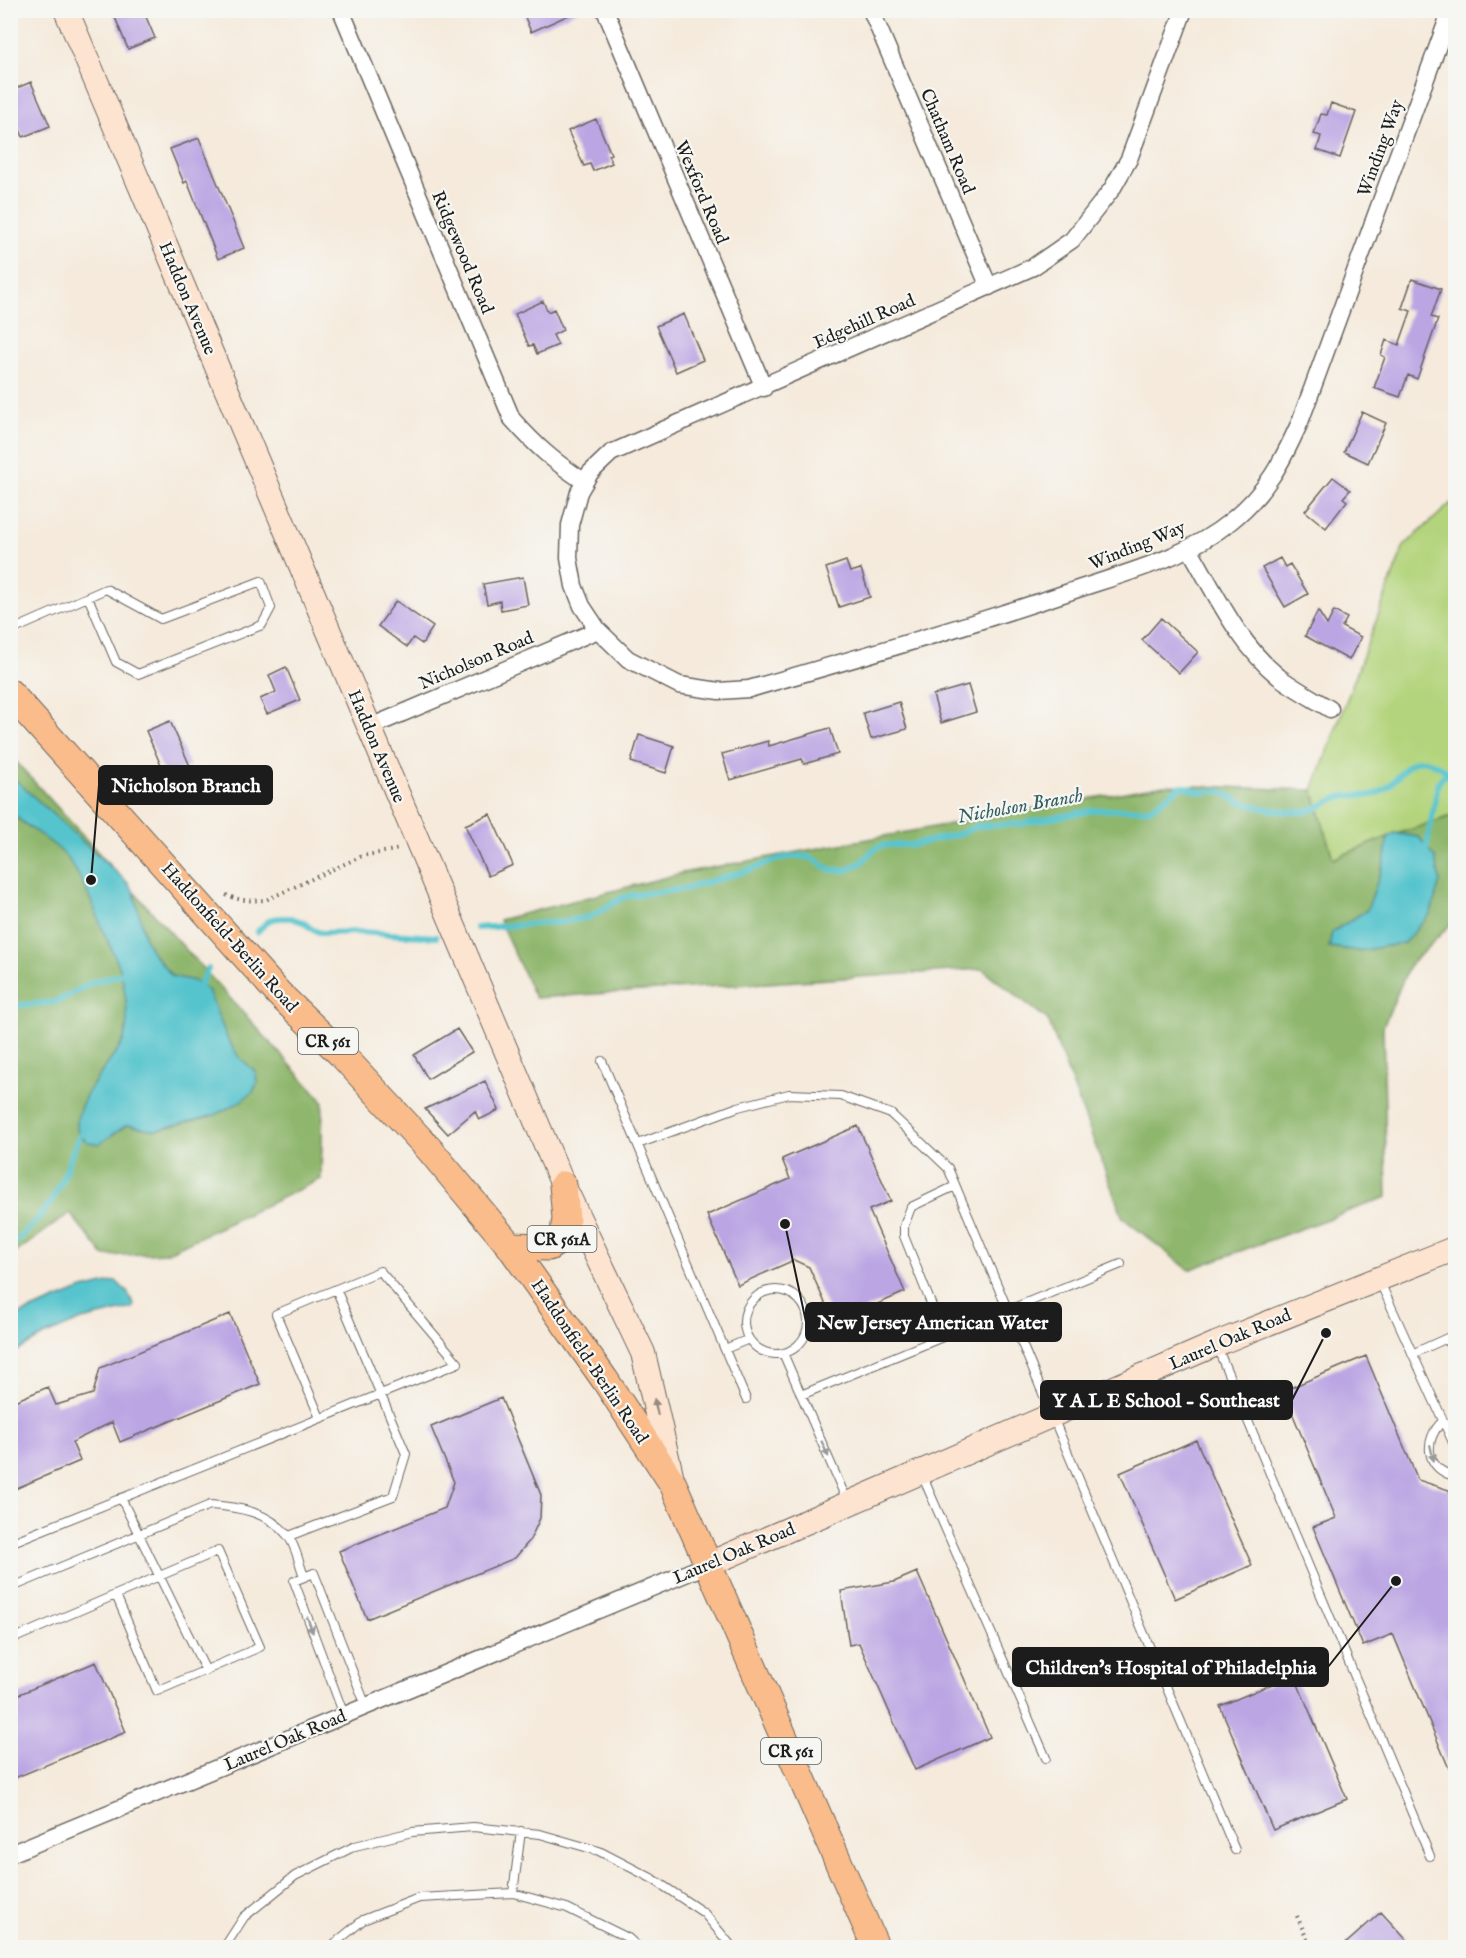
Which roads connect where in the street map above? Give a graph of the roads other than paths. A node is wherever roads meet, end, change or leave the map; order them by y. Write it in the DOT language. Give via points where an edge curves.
graph roads {
  1 [pos="66,10"];
  2 [pos="341,10"];
  3 [pos="605,10"];
  4 [pos="871,10"];
  5 [pos="1184,10"];
  6 [pos="1450,10"];
  7 [pos="989,287"];
  8 [pos="764,388"];
  9 [pos="585,482"];
  10 [pos="1189,548"];
  11 [pos="88,597"];
  12 [pos="598,630"];
  13 [pos="10,631"];
  14 [pos="10,693"];
  15 [pos="1330,709"];
  16 [pos="370,727"];
  17 [pos="602,1061"];
  18 [pos="638,1144"];
  19 [pos="562,1185"];
  20 [pos="955,1186"];
  21 [pos="510,1246"];
  22 [pos="1455,1248"];
  23 [pos="1121,1263"];
  24 [pos="1378,1279"];
  25 [pos="336,1289"];
  26 [pos="1008,1310"];
  27 [pos="944,1336"];
  28 [pos="1451,1336"];
  29 [pos="749,1339"];
  30 [pos="1216,1344"];
  31 [pos="725,1349"];
  32 [pos="783,1353"];
  33 [pos="1412,1354"];
  34 [pos="1455,1358"];
  35 [pos="380,1394"];
  36 [pos="801,1395"];
  37 [pos="746,1399"];
  38 [pos="1052,1415"];
  39 [pos="320,1418"];
  40 [pos="1443,1421"];
  41 [pos="1455,1446"];
  42 [pos="921,1472"];
  43 [pos="1455,1476"];
  44 [pos="673,1484"];
  45 [pos="121,1498"];
  46 [pos="849,1503"];
  47 [pos="139,1534"];
  48 [pos="289,1536"];
  49 [pos="10,1543"];
  50 [pos="709,1564"];
  51 [pos="159,1576"];
  52 [pos="304,1576"];
  53 [pos="10,1588"];
  54 [pos="116,1595"];
  55 [pos="10,1640"];
  56 [pos="206,1671"];
  57 [pos="366,1706"];
  58 [pos="344,1715"];
  59 [pos="1046,1758"];
  60 [pos="521,1831"];
  61 [pos="1235,1850"];
  62 [pos="10,1854"];
  63 [pos="1430,1856"];
  64 [pos="513,1893"];
  65 [pos="224,1947"];
  66 [pos="329,1947"];
  67 [pos="639,1947"];
  68 [pos="733,1947"];
  69 [pos="876,1947"];
  1 -- 16 [label="street, Haddon Avenue / CR 561A"];
  2 -- 9 [label="street, Ridgewood Road" via="512,419 557,465"];
  3 -- 8 [label="street, Wexford Road"];
  4 -- 7 [label="street, Chatham Road"];
  5 -- 7 [label="street, Edgehill Road" via="1129,159 1112,189 1072,240 1033,267"];
  6 -- 10 [label="street, Winding Way" via="1284,459 1271,480 1231,521"];
  7 -- 8 [label="street, Edgehill Road"];
  8 -- 9 [label="street, Edgehill Road" via="611,453"];
  9 -- 12 [label="street, Edgehill Road" via="570,525 569,558 582,606"];
  10 -- 12 [label="street, Winding Way" via="958,628 749,689 719,691 680,686 628,659"];
  10 -- 15 [label="street" via="1253,653 1280,678"];
  11 -- 11 [label="lane" via="106,589 161,619 261,581 271,608 262,625 138,674 116,662"];
  11 -- 13 [label="lane"];
  12 -- 16 [label="street, Nicholson Road"];
  14 -- 21 [label="main road, Haddonfield-Berlin Road / CR 561" via="279,994 430,1150"];
  16 -- 19 [label="street, Haddon Avenue / CR 561A"];
  17 -- 18 [label="lane"];
  18 -- 20 [label="lane" via="738,1107 789,1094 841,1096 891,1114 948,1168"];
  18 -- 31 [label="lane"];
  19 -- 21 [label="main road, CR 561A" via="566,1219 563,1238 549,1247"];
  44 -- 19 [label="street, Haddon Avenue / CR 561A, one-way" via="644,1353"];
  20 -- 26 [label="lane"];
  20 -- 27 [label="lane" via="911,1207 904,1226 904,1236"];
  21 -- 44 [label="main road, Haddonfield-Berlin Road / CR 561"];
  22 -- 24 [label="street, Laurel Oak Road"];
  23 -- 26 [label="lane"];
  24 -- 30 [label="street, Laurel Oak Road"];
  24 -- 33 [label="lane"];
  25 -- 35 [label="lane"];
  25 -- 35 [label="lane" via="380,1271 458,1363"];
  25 -- 39 [label="lane" via="276,1314"];
  26 -- 27 [label="lane"];
  26 -- 38 [label="lane"];
  27 -- 36 [label="lane"];
  28 -- 33 [label="lane"];
  28 -- 34 [label="lane"];
  29 -- 31 [label="lane"];
  29 -- 32 [label="lane" via="764,1351"];
  29 -- 32 [label="lane" via="744,1321 750,1303 765,1292 784,1291 800,1301 808,1318 805,1336 792,1350"];
  30 -- 38 [label="street, Laurel Oak Road"];
  30 -- 63 [label="lane"];
  31 -- 37 [label="lane"];
  32 -- 36 [label="lane"];
  33 -- 40 [label="lane"];
  35 -- 39 [label="lane"];
  35 -- 48 [label="lane" via="406,1454 393,1496"];
  36 -- 46 [label="lane, one-way"];
  38 -- 42 [label="street, Laurel Oak Road"];
  38 -- 61 [label="lane"];
  39 -- 45 [label="lane"];
  40 -- 41 [label="lane"];
  40 -- 43 [label="lane, one-way" via="1431,1436 1430,1455 1441,1470"];
  42 -- 46 [label="street, Laurel Oak Road"];
  42 -- 59 [label="lane"];
  44 -- 50 [label="main road, Haddonfield-Berlin Road / CR 561"];
  45 -- 47 [label="lane"];
  45 -- 49 [label="lane"];
  46 -- 50 [label="street, Laurel Oak Road"];
  47 -- 48 [label="lane" via="210,1504 239,1507 266,1518"];
  47 -- 51 [label="lane"];
  47 -- 53 [label="lane"];
  48 -- 52 [label="lane"];
  50 -- 57 [label="street, Laurel Oak Road"];
  50 -- 69 [label="main road, Haddonfield-Berlin Road / CR 561"];
  51 -- 54 [label="lane"];
  51 -- 56 [label="lane"];
  51 -- 56 [label="lane" via="218,1551 260,1647"];
  52 -- 57 [label="lane" via="314,1573"];
  52 -- 58 [label="lane, one-way" via="294,1581"];
  54 -- 55 [label="lane"];
  54 -- 56 [label="lane" via="157,1692"];
  57 -- 58 [label="street, Laurel Oak Road"];
  58 -- 62 [label="street, Laurel Oak Road"];
  60 -- 64 [label="lane"];
  60 -- 65 [label="lane" via="473,1827 412,1832 355,1846 295,1876 244,1917"];
  60 -- 68 [label="lane" via="599,1851 653,1880 704,1913"];
  64 -- 66 [label="lane" via="419,1898 363,1920"];
  64 -- 67 [label="lane" via="567,1908"];
}
